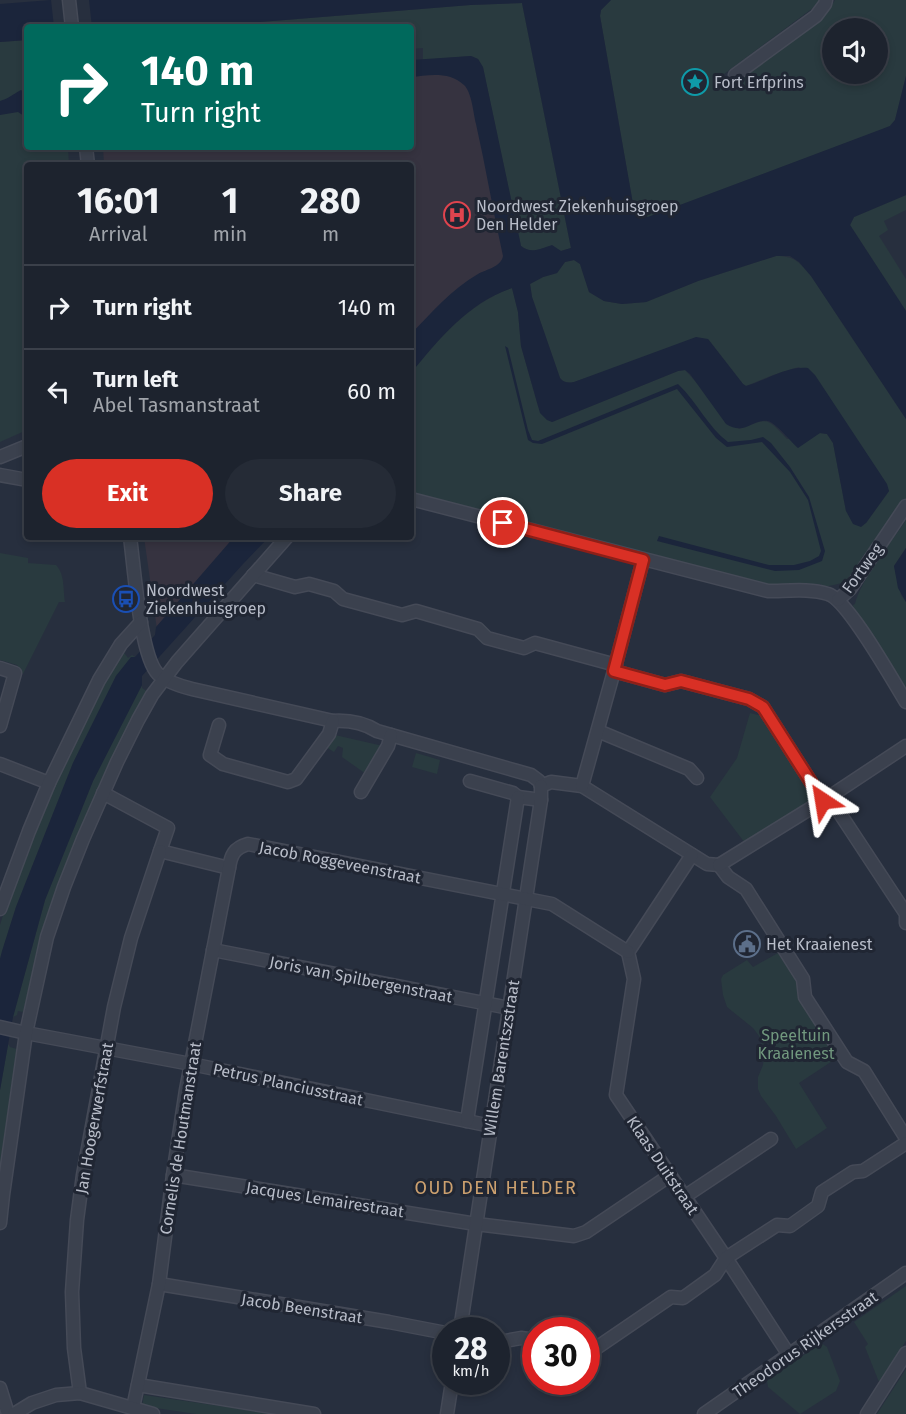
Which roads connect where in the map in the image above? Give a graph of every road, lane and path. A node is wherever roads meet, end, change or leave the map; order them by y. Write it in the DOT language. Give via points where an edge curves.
graph roads {
  1 [pos="69,0"];
  2 [pos="826,0"];
  3 [pos="72,24"];
  4 [pos="735,75"];
  5 [pos="24,447"];
  6 [pos="0,457"];
  7 [pos="0,475"];
  8 [pos="24,479"];
  9 [pos="414,500"];
  10 [pos="906,506"];
  11 [pos="130,540"];
  12 [pos="284,540"];
  13 [pos="643,560"];
  14 [pos="253,575"];
  15 [pos="838,600"];
  16 [pos="141,622"];
  17 [pos="0,668"];
  18 [pos="615,668"];
  19 [pos="164,678"];
  20 [pos="906,702"];
  21 [pos="333,721"];
  22 [pos="219,725"];
  23 [pos="0,726"];
  24 [pos="598,731"];
  25 [pos="391,735"];
  26 [pos="906,747"];
  27 [pos="0,764"];
  28 [pos="697,778"];
  29 [pos="470,781"];
  30 [pos="49,783"];
  31 [pos="541,786"];
  32 [pos="582,786"];
  33 [pos="361,792"];
  34 [pos="103,793"];
  35 [pos="518,797"];
  36 [pos="826,799"];
  37 [pos="541,800"];
  38 [pos="160,851"];
  39 [pos="692,855"];
  40 [pos="719,865"];
  41 [pos="229,868"];
  42 [pos="503,894"];
  43 [pos="526,899"];
  44 [pos="0,909"];
  45 [pos="906,914"];
  46 [pos="906,923"];
  47 [pos="213,950"];
  48 [pos="628,952"];
  49 [pos="486,1004"];
  50 [pos="509,1008"];
  51 [pos="0,1027"];
  52 [pos="20,1032"];
  53 [pos="105,1048"];
  54 [pos="191,1064"];
  55 [pos="467,1121"];
  56 [pos="491,1126"];
  57 [pos="771,1139"];
  58 [pos="905,1145"];
  59 [pos="173,1175"];
  60 [pos="669,1176"];
  61 [pos="684,1197"];
  62 [pos="0,1222"];
  63 [pos="476,1224"];
  64 [pos="726,1258"];
  65 [pos="906,1273"];
  66 [pos="159,1284"];
  67 [pos="462,1317"];
  68 [pos="432,1330"];
  69 [pos="600,1345"];
  70 [pos="906,1353"];
  71 [pos="789,1355"];
  72 [pos="138,1385"];
  73 [pos="0,1388"];
  74 [pos="80,1393"];
  75 [pos="450,1395"];
  76 [pos="134,1408"];
  77 [pos="8,1414"];
  78 [pos="14,1414"];
  79 [pos="153,1414"];
  80 [pos="314,1414"];
  81 [pos="447,1414"];
  82 [pos="704,1414"];
  83 [pos="867,1414"];
  1 -- 3 [label="street"];
  2 -- 4 [label="street" via="816,16"];
  5 -- 6 [label="street"];
  7 -- 8 [label="street"];
  9 -- 13 [label="street"];
  10 -- 15 [label="street, Fortweg" via="850,589"];
  11 -- 16 [label="street"];
  12 -- 14 [label="street"];
  13 -- 15 [label="street" via="768,591 816,591"];
  13 -- 18 [label="street"];
  14 -- 18 [label="street" via="295,587 309,584 334,591 343,599 402,615 416,611 478,629 487,638 524,648 535,643"];
  14 -- 19 [label="street"];
  15 -- 20 [label="street"];
  16 -- 19 [label="street" via="154,668"];
  16 -- 30 [label="street" via="121,644 99,680"];
  17 -- 23 [label="street" via="15,673"];
  18 -- 24 [label="street"];
  18 -- 36 [label="street" via="665,685 681,681 749,699 763,707"];
  19 -- 21 [label="street" via="181,687"];
  19 -- 34 [label="street" via="138,720"];
  21 -- 22 [label="street" via="329,734 296,779 288,782 223,764 210,755"];
  21 -- 25 [label="street" via="352,722"];
  24 -- 28 [label="street" via="689,769"];
  24 -- 32 [label="street"];
  25 -- 31 [label="street" via="531,775"];
  25 -- 33 [label="street"];
  26 -- 36 [label="street"];
  27 -- 30 [label="street"];
  29 -- 35 [label="street"];
  30 -- 44 [label="street"];
  31 -- 32 [label="street" via="551,782"];
  31 -- 37 [label="street, Willem Barentszstraat"];
  32 -- 39 [label="street"];
  34 -- 38 [label="street" via="168,828"];
  34 -- 52 [label="street" via="64,887"];
  35 -- 37 [label="street"];
  35 -- 42 [label="street, Willem Barentszstraat"];
  36 -- 40 [label="street"];
  36 -- 45 [label="street"];
  37 -- 43 [label="street, Willem Barentszstraat"];
  38 -- 41 [label="street"];
  38 -- 53 [label="street, Jan Hoogerwerfstraat" via="131,938"];
  39 -- 40 [label="street" via="707,864"];
  39 -- 48 [label="street"];
  40 -- 58 [label="street" via="746,889 803,979 805,997 847,1062 864,1071"];
  41 -- 42 [label="street, Jacob Roggeveenstraat" via="233,852 248,844"];
  41 -- 47 [label="street, Cornelis de Houtmanstraat"];
  42 -- 43 [label="street, Jacob Roggeveenstraat"];
  42 -- 49 [label="street, Willem Barentszstraat"];
  43 -- 48 [label="street, Jacob Roggeveenstraat" via="552,904"];
  43 -- 50 [label="street, Willem Barentszstraat"];
  45 -- 46 [label="street"];
  47 -- 49 [label="street, Joris van Spilbergenstraat"];
  47 -- 54 [label="street, Cornelis de Houtmanstraat"];
  48 -- 60 [label="street, Klaas Duitstraat" via="634,979 616,1095"];
  49 -- 50 [label="street, Joris van Spilbergenstraat"];
  49 -- 55 [label="street, Willem Barentszstraat"];
  50 -- 56 [label="street, Willem Barentszstraat"];
  51 -- 52 [label="street, Petrus Planciusstraat"];
  52 -- 53 [label="street, Petrus Planciusstraat"];
  52 -- 62 [label="street"];
  53 -- 54 [label="street, Petrus Planciusstraat"];
  53 -- 74 [label="street, Jan Hoogerwerfstraat" via="77,1220 72,1292"];
  54 -- 55 [label="street, Petrus Planciusstraat"];
  54 -- 59 [label="street, Cornelis de Houtmanstraat"];
  55 -- 56 [label="street, Petrus Planciusstraat"];
  56 -- 63 [label="street, Willem Barentszstraat"];
  57 -- 61 [label="street"];
  58 -- 64 [label="street" via="822,1192 818,1206 790,1226 777,1225"];
  59 -- 63 [label="street, Jacques Lemairestraat"];
  59 -- 66 [label="street, Cornelis de Houtmanstraat"];
  60 -- 61 [label="street, Klaas Duitstraat"];
  60 -- 63 [label="street, Jacques Lemairestraat" via="586,1232 574,1236"];
  61 -- 64 [label="street, Klaas Duitstraat"];
  63 -- 67 [label="street, Willem Barentszstraat"];
  64 -- 69 [label="street" via="715,1275 683,1298 671,1297"];
  64 -- 71 [label="street, Klaas Duitstraat"];
  65 -- 71 [label="street, Theodorus Rijkersstraat"];
  66 -- 68 [label="street, Jacob Beenstraat"];
  66 -- 72 [label="street, Cornelis de Houtmanstraat"];
  70 -- 83 [label="street"];
  71 -- 82 [label="street, Theodorus Rijkersstraat"];
  72 -- 76 [label="street, Cornelis de Houtmanstraat"];
  72 -- 80 [label="street"];
  73 -- 77 [label="street"];
  74 -- 76 [label="street"];
  74 -- 78 [label="street" via="56,1395"];
  75 -- 81 [label="street"];
  76 -- 79 [label="street"];
}
